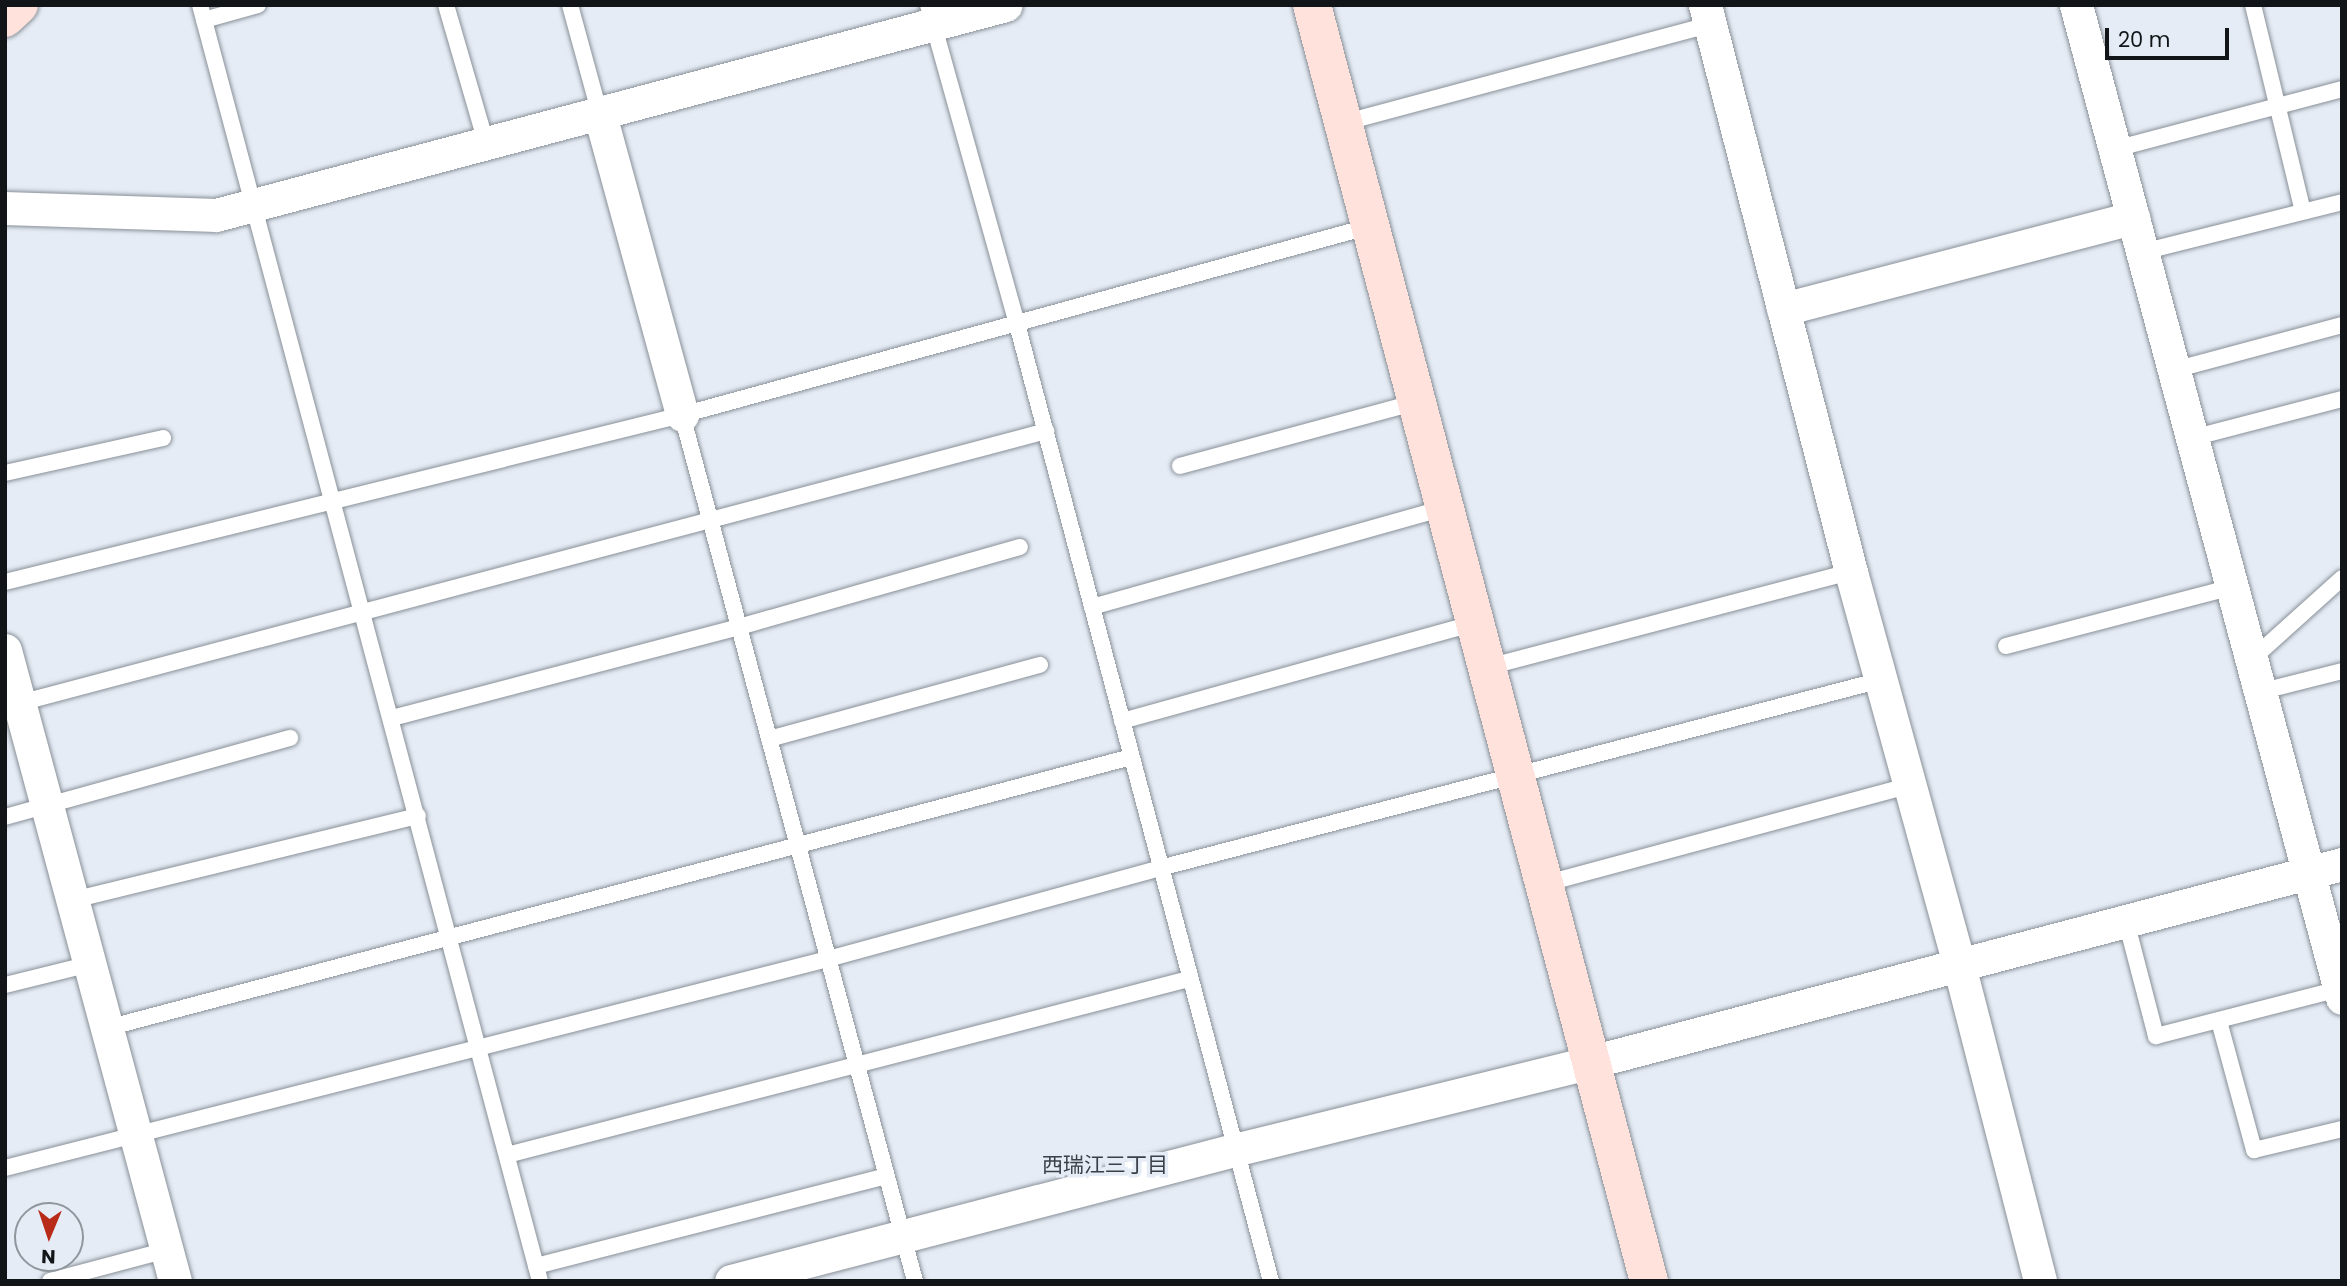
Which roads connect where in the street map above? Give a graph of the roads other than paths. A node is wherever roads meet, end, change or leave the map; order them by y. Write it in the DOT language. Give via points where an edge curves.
graph roads {
  1 [pos="19,5"];
  2 [pos="258,5"];
  3 [pos="446,5"];
  4 [pos="570,5"];
  5 [pos="1006,5"];
  6 [pos="1312,5"];
  7 [pos="2076,5"];
  8 [pos="2253,5"];
  9 [pos="202,12"];
  10 [pos="930,15"];
  11 [pos="1708,15"];
  12 [pos="5,18"];
  13 [pos="2342,89"];
  14 [pos="2278,106"];
  15 [pos="599,111"];
  16 [pos="1343,123"];
  17 [pos="486,143"];
  18 [pos="2115,149"];
  19 [pos="2342,202"];
  20 [pos="254,205"];
  21 [pos="5,208"];
  22 [pos="2303,211"];
  23 [pos="2133,218"];
  24 [pos="1371,226"];
  25 [pos="2142,252"];
  26 [pos="1783,309"];
  27 [pos="1017,324"];
  28 [pos="2342,325"];
  29 [pos="2174,370"];
  30 [pos="2342,399"];
  31 [pos="1418,402"];
  32 [pos="682,415"];
  33 [pos="1046,431"];
  34 [pos="163,438"];
  35 [pos="2192,438"];
  36 [pos="1180,466"];
  37 [pos="5,473"];
  38 [pos="334,500"];
  39 [pos="1447,507"];
  40 [pos="710,521"];
  41 [pos="1020,547"];
  42 [pos="1851,572"];
  43 [pos="2342,578"];
  44 [pos="5,582"];
  45 [pos="2232,587"];
  46 [pos="1092,607"];
  47 [pos="363,612"];
  48 [pos="1477,622"];
  49 [pos="739,627"];
  50 [pos="2007,646"];
  51 [pos="5,650"];
  52 [pos="1040,665"];
  53 [pos="1488,667"];
  54 [pos="2342,671"];
  55 [pos="2255,676"];
  56 [pos="1881,680"];
  57 [pos="12,704"];
  58 [pos="392,718"];
  59 [pos="1122,721"];
  60 [pos="290,738"];
  61 [pos="769,739"];
  62 [pos="1131,757"];
  63 [pos="1515,776"];
  64 [pos="1908,786"];
  65 [pos="47,806"];
  66 [pos="418,816"];
  67 [pos="5,817"];
  68 [pos="798,845"];
  69 [pos="2342,864"];
  70 [pos="1160,867"];
  71 [pos="2308,873"];
  72 [pos="1544,884"];
  73 [pos="73,900"];
  74 [pos="2126,921"];
  75 [pos="449,938"];
  76 [pos="828,959"];
  77 [pos="90,964"];
  78 [pos="1959,965"];
  79 [pos="1189,979"];
  80 [pos="5,985"];
  81 [pos="2341,994"];
  82 [pos="2219,1021"];
  83 [pos="107,1028"];
  84 [pos="479,1049"];
  85 [pos="1591,1062"];
  86 [pos="857,1065"];
  87 [pos="2342,1129"];
  88 [pos="136,1134"];
  89 [pos="1234,1150"];
  90 [pos="507,1155"];
  91 [pos="5,1168"];
  92 [pos="886,1175"];
  93 [pos="903,1236"];
  94 [pos="171,1265"];
  95 [pos="538,1273"];
  96 [pos="50,1281"];
  97 [pos="731,1281"];
  98 [pos="915,1281"];
  99 [pos="1271,1281"];
  100 [pos="1649,1281"];
  101 [pos="2040,1281"];
  1 -- 12 [label="street"];
  2 -- 9 [label="lane"];
  3 -- 17 [label="lane"];
  4 -- 15 [label="lane"];
  5 -- 10 [label="street"];
  6 -- 16 [label="street"];
  7 -- 18 [label="street"];
  8 -- 14 [label="lane"];
  9 -- 20 [label="lane"];
  10 -- 15 [label="street"];
  10 -- 27 [label="lane"];
  11 -- 16 [label="lane"];
  11 -- 26 [label="street"];
  13 -- 14 [label="lane"];
  14 -- 18 [label="lane"];
  14 -- 22 [label="lane"];
  15 -- 17 [label="street"];
  15 -- 32 [label="street"];
  16 -- 24 [label="street"];
  17 -- 20 [label="street"];
  18 -- 23 [label="street"];
  19 -- 22 [label="lane"];
  20 -- 21 [label="street" via="216,215"];
  20 -- 38 [label="lane"];
  22 -- 25 [label="lane"];
  23 -- 25 [label="street"];
  23 -- 26 [label="street"];
  24 -- 27 [label="lane"];
  24 -- 31 [label="street"];
  25 -- 29 [label="street"];
  26 -- 42 [label="street"];
  27 -- 32 [label="lane"];
  27 -- 33 [label="lane"];
  28 -- 29 [label="lane"];
  29 -- 35 [label="street"];
  30 -- 35 [label="lane"];
  31 -- 36 [label="lane"];
  31 -- 39 [label="street"];
  32 -- 38 [label="lane"];
  32 -- 40 [label="lane"];
  33 -- 40 [label="lane"];
  33 -- 46 [label="lane"];
  34 -- 37 [label="lane"];
  35 -- 45 [label="street"];
  38 -- 44 [label="lane"];
  38 -- 47 [label="lane"];
  39 -- 46 [label="lane"];
  39 -- 48 [label="street"];
  40 -- 47 [label="lane"];
  40 -- 49 [label="lane"];
  41 -- 49 [label="lane"];
  42 -- 53 [label="lane"];
  42 -- 56 [label="street"];
  43 -- 55 [label="lane"];
  45 -- 50 [label="lane"];
  45 -- 55 [label="street"];
  46 -- 59 [label="lane"];
  47 -- 57 [label="lane"];
  47 -- 58 [label="lane"];
  48 -- 53 [label="street"];
  48 -- 59 [label="lane"];
  49 -- 58 [label="lane"];
  49 -- 61 [label="lane"];
  51 -- 57 [label="street"];
  52 -- 61 [label="lane"];
  53 -- 63 [label="street"];
  54 -- 55 [label="lane"];
  55 -- 71 [label="street"];
  56 -- 63 [label="lane"];
  56 -- 64 [label="street"];
  57 -- 65 [label="street"];
  58 -- 66 [label="lane"];
  59 -- 62 [label="lane"];
  60 -- 65 [label="lane"];
  61 -- 68 [label="lane"];
  62 -- 68 [label="lane"];
  62 -- 70 [label="lane"];
  63 -- 70 [label="lane"];
  63 -- 72 [label="street"];
  64 -- 72 [label="lane"];
  64 -- 78 [label="street"];
  65 -- 67 [label="lane"];
  65 -- 73 [label="street"];
  66 -- 73 [label="lane"];
  66 -- 75 [label="lane"];
  68 -- 75 [label="lane"];
  68 -- 76 [label="lane"];
  69 -- 71 [label="street"];
  70 -- 76 [label="lane"];
  70 -- 79 [label="lane"];
  71 -- 74 [label="street"];
  71 -- 81 [label="street"];
  72 -- 85 [label="street"];
  73 -- 77 [label="street"];
  74 -- 78 [label="street"];
  74 -- 82 [label="lane" via="2156,1036"];
  75 -- 83 [label="lane"];
  75 -- 84 [label="lane"];
  76 -- 84 [label="lane"];
  76 -- 86 [label="lane"];
  77 -- 80 [label="lane"];
  77 -- 83 [label="street"];
  78 -- 85 [label="street"];
  78 -- 101 [label="street"];
  79 -- 86 [label="lane"];
  79 -- 89 [label="lane"];
  81 -- 82 [label="lane"];
  82 -- 87 [label="lane" via="2254,1150"];
  83 -- 88 [label="street"];
  84 -- 88 [label="lane"];
  84 -- 90 [label="lane"];
  85 -- 89 [label="street"];
  85 -- 100 [label="street"];
  86 -- 90 [label="lane"];
  86 -- 92 [label="lane"];
  88 -- 91 [label="lane"];
  88 -- 94 [label="street"];
  89 -- 93 [label="street"];
  89 -- 99 [label="lane"];
  90 -- 95 [label="lane"];
  92 -- 93 [label="lane"];
  92 -- 95 [label="lane"];
  93 -- 97 [label="street"];
  93 -- 98 [label="lane"];
  94 -- 96 [label="lane"];
}
